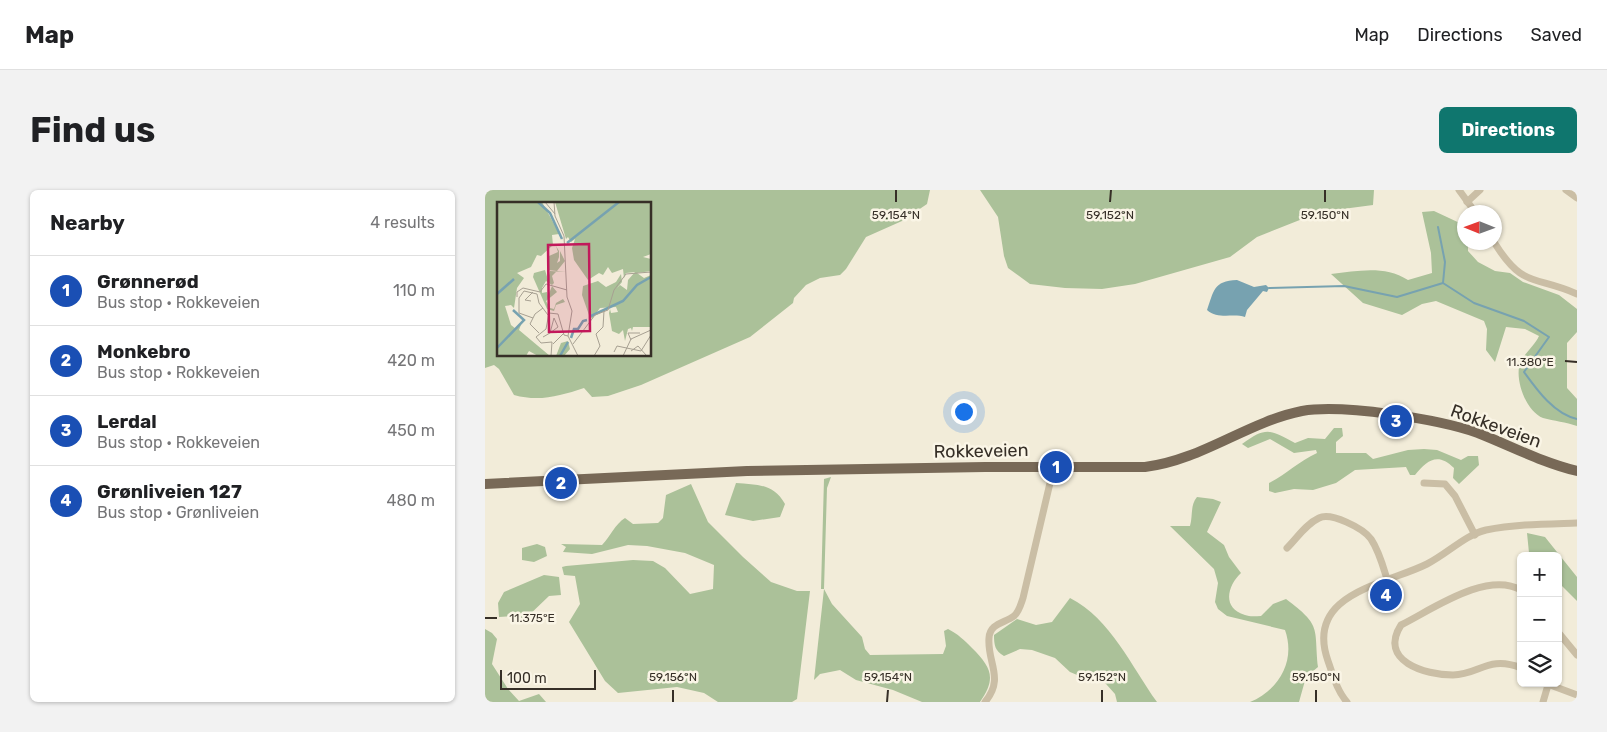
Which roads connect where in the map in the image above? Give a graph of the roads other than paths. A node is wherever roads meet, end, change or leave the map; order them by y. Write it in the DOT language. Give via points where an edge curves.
graph roads {
  1 [pos="1459,190"];
  2 [pos="1480,190"];
  3 [pos="1566,190"];
  4 [pos="1577,198"];
  5 [pos="1467,202"];
  6 [pos="1469,205"];
  7 [pos="1500,250"];
  8 [pos="1577,294"];
  9 [pos="1054,466"];
  10 [pos="1577,471"];
  11 [pos="1424,483"];
  12 [pos="485,484"];
  13 [pos="1577,523"];
  14 [pos="1475,535"];
  15 [pos="1287,548"];
  16 [pos="1387,579"];
  17 [pos="1517,589"];
  18 [pos="1562,637"];
  19 [pos="1577,655"];
  20 [pos="1517,667"];
  21 [pos="1546,687"];
  22 [pos="1554,687"];
  23 [pos="1577,696"];
  24 [pos="985,702"];
  25 [pos="1347,702"];
  26 [pos="1543,702"];
  1 -- 5 [label="street"];
  2 -- 5 [label="street"];
  3 -- 4 [label="street"];
  5 -- 6 [label="street"];
  7 -- 8 [label="street" via="1515,271 1528,280"];
  9 -- 10 [label="main road, Rokkeveien" via="1145,467 1171,463 1278,418 1303,411 1330,410 1451,425"];
  9 -- 12 [label="main road, Rokkeveien" via="747,471"];
  9 -- 24 [label="street" via="1021,604 1014,616 993,627 989,637 995,675 993,688"];
  11 -- 14 [label="street" via="1445,484 1455,496"];
  13 -- 14 [label="street" via="1515,525"];
  14 -- 16 [label="street" via="1427,564"];
  15 -- 16 [label="street" via="1321,517 1340,519 1369,537"];
  16 -- 25 [label="street" via="1356,592 1334,609 1324,631 1325,653 1341,695"];
  17 -- 20 [label="street" via="1502,584 1483,585 1401,625 1394,643 1403,661 1415,668 1440,674 1455,675 1500,663"];
  18 -- 19 [label="street"];
  21 -- 26 [label="street"];
  22 -- 23 [label="street"];
}
